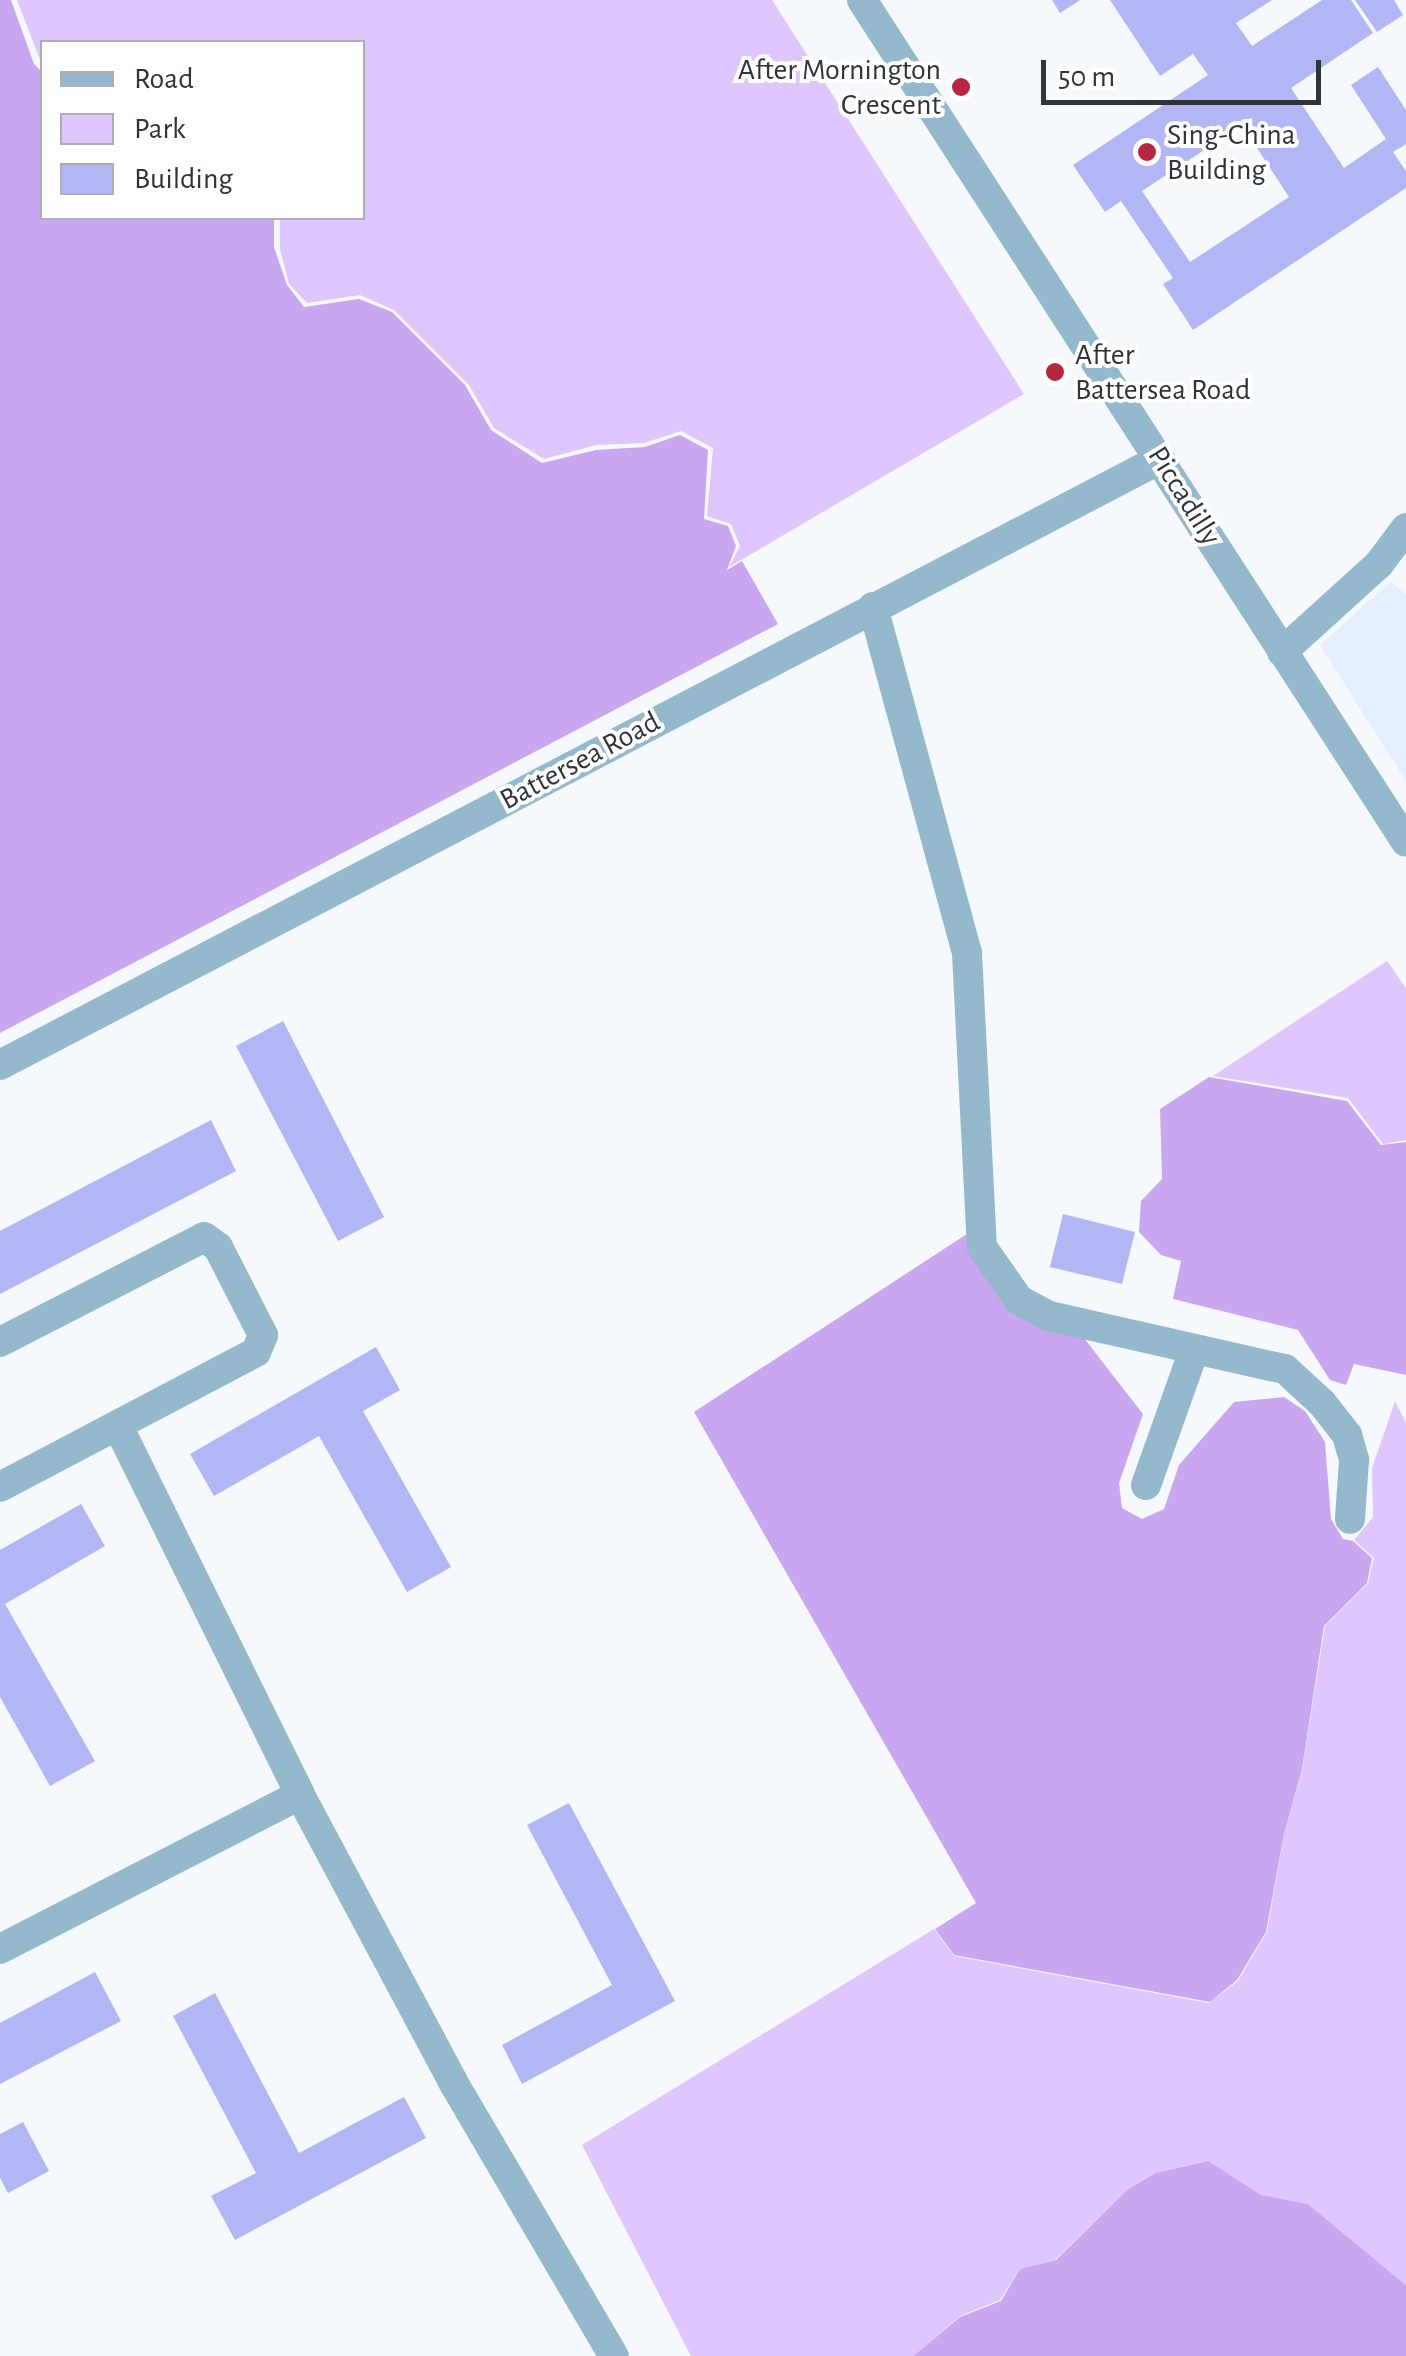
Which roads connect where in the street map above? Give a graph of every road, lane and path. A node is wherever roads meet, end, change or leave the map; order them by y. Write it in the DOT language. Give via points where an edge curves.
graph roads {
  1 [pos="862,0"];
  2 [pos="1160,458"];
  3 [pos="1406,528"];
  4 [pos="873,608"];
  5 [pos="1282,652"];
  6 [pos="1406,842"];
  7 [pos="0,1065"];
  8 [pos="0,1342"];
  9 [pos="1194,1350"];
  10 [pos="118,1426"];
  11 [pos="1146,1485"];
  12 [pos="0,1487"];
  13 [pos="1350,1520"];
  14 [pos="300,1796"];
  15 [pos="0,1949"];
  16 [pos="614,2356"];
  1 -- 2 [label="street, Piccadilly"];
  2 -- 4 [label="street, Battersea Road"];
  2 -- 5 [label="street, Piccadilly"];
  3 -- 5 [label="street" via="1378,564"];
  4 -- 7 [label="street, Battersea Road"];
  4 -- 9 [label="street" via="967,953 982,1248 1019,1300 1049,1316"];
  5 -- 6 [label="street, Piccadilly"];
  8 -- 10 [label="street" via="198,1239 214,1241 262,1330 260,1347"];
  9 -- 11 [label="street"];
  9 -- 13 [label="street" via="1284,1369 1322,1403 1347,1435 1354,1460"];
  10 -- 12 [label="street"];
  10 -- 14 [label="street"];
  14 -- 15 [label="street"];
  14 -- 16 [label="street" via="452,2082"];
}
